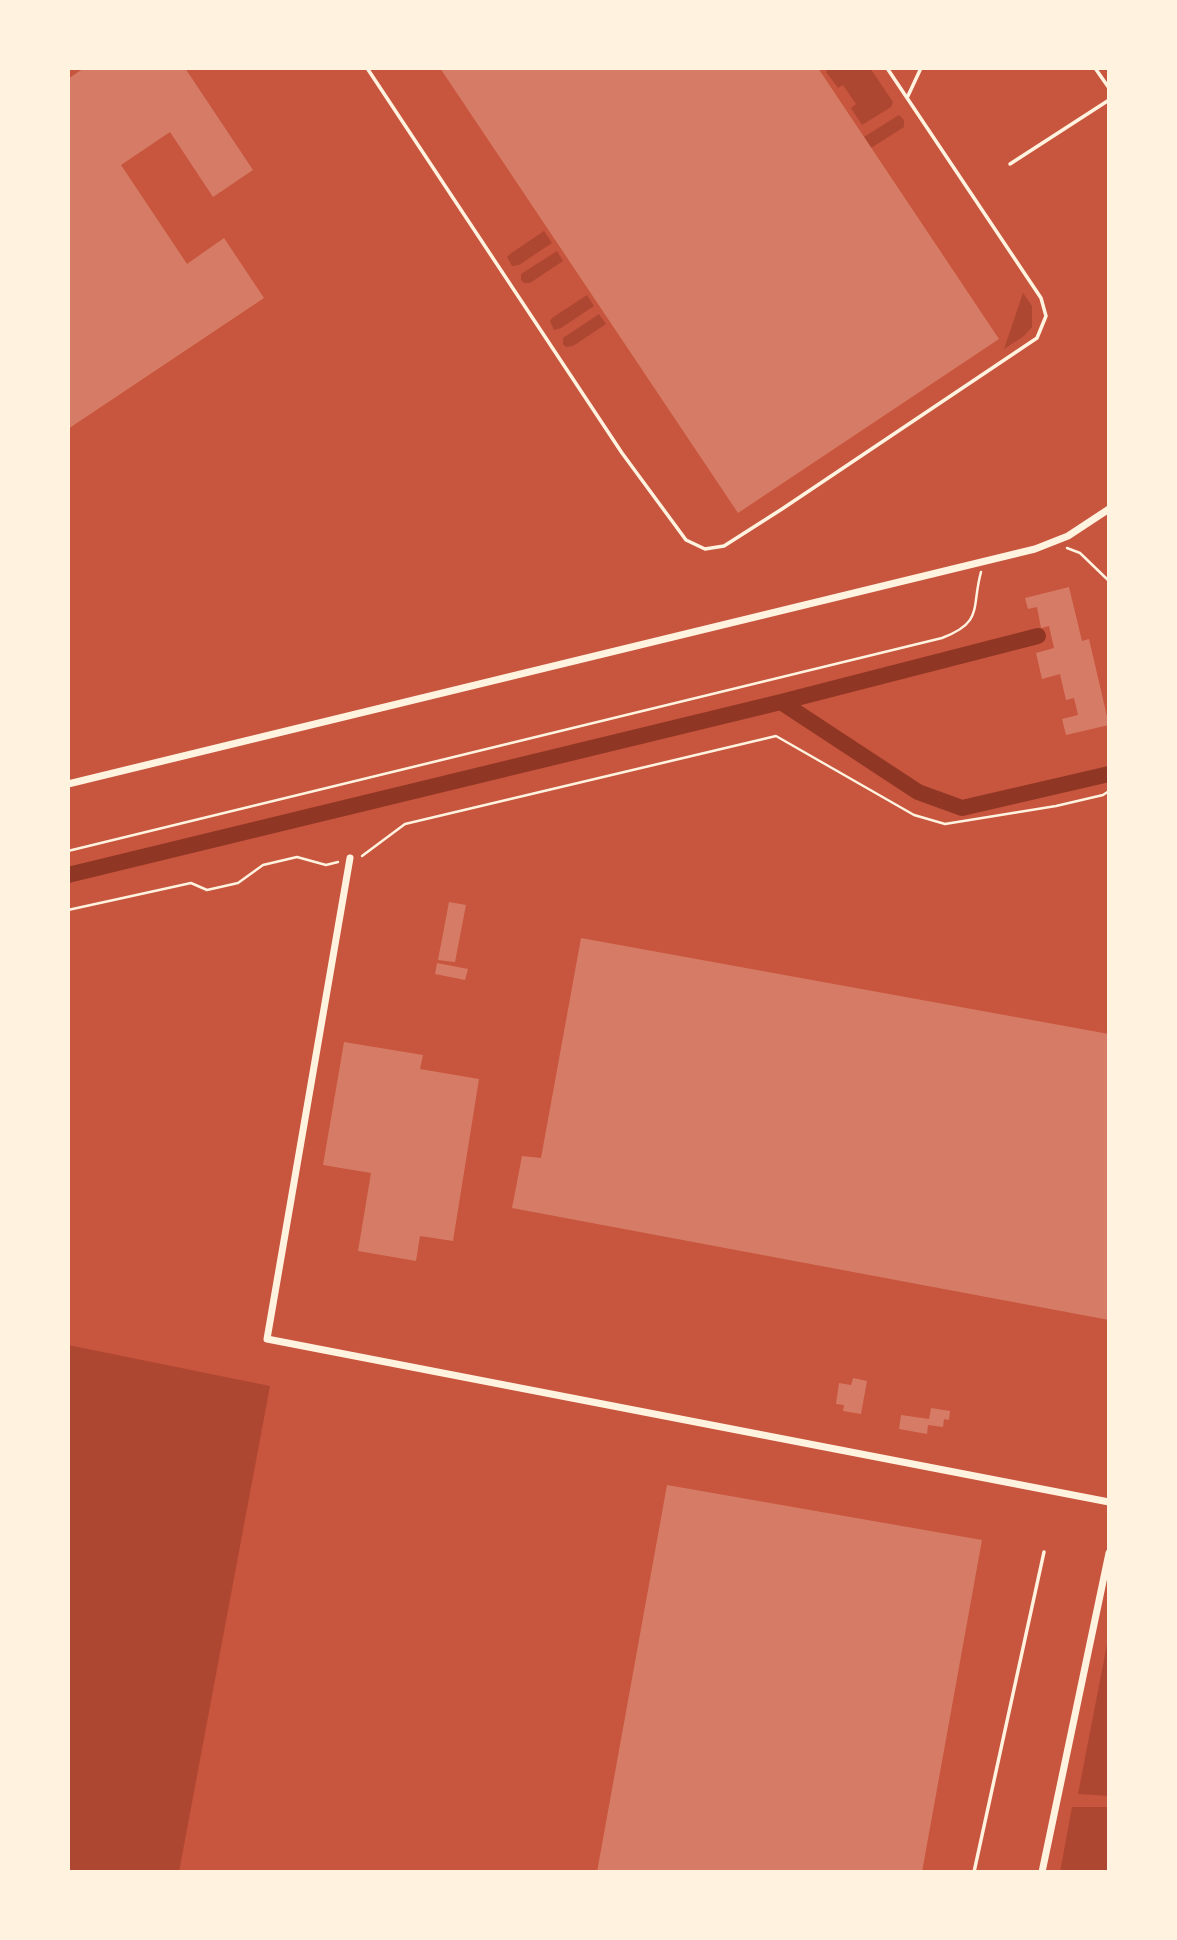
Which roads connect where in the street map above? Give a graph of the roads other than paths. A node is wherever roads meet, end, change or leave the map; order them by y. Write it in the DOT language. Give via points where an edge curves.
graph roads {
  1 [pos="366,68"];
  2 [pos="887,68"];
  3 [pos="921,68"];
  4 [pos="1095,68"];
  5 [pos="1109,88"];
  6 [pos="907,99"];
  7 [pos="1109,100"];
  8 [pos="1010,164"];
  9 [pos="1109,509"];
  10 [pos="68,783"];
  11 [pos="351,859"];
  12 [pos="1109,1502"];
  13 [pos="1044,1552"];
  14 [pos="1109,1553"];
  15 [pos="974,1872"];
  16 [pos="1042,1872"];
  1 -- 6 [label="lane" via="622,453 686,540 705,549 724,546 1037,338 1046,316 1041,298"];
  2 -- 6 [label="lane"];
  3 -- 6 [label="lane"];
  4 -- 5 [label="lane"];
  7 -- 8 [label="lane"];
  9 -- 10 [label="street" via="1054,543 981,563"];
  11 -- 12 [label="street" via="267,1339"];
  13 -- 15 [label="lane"];
  14 -- 16 [label="street"];
}
